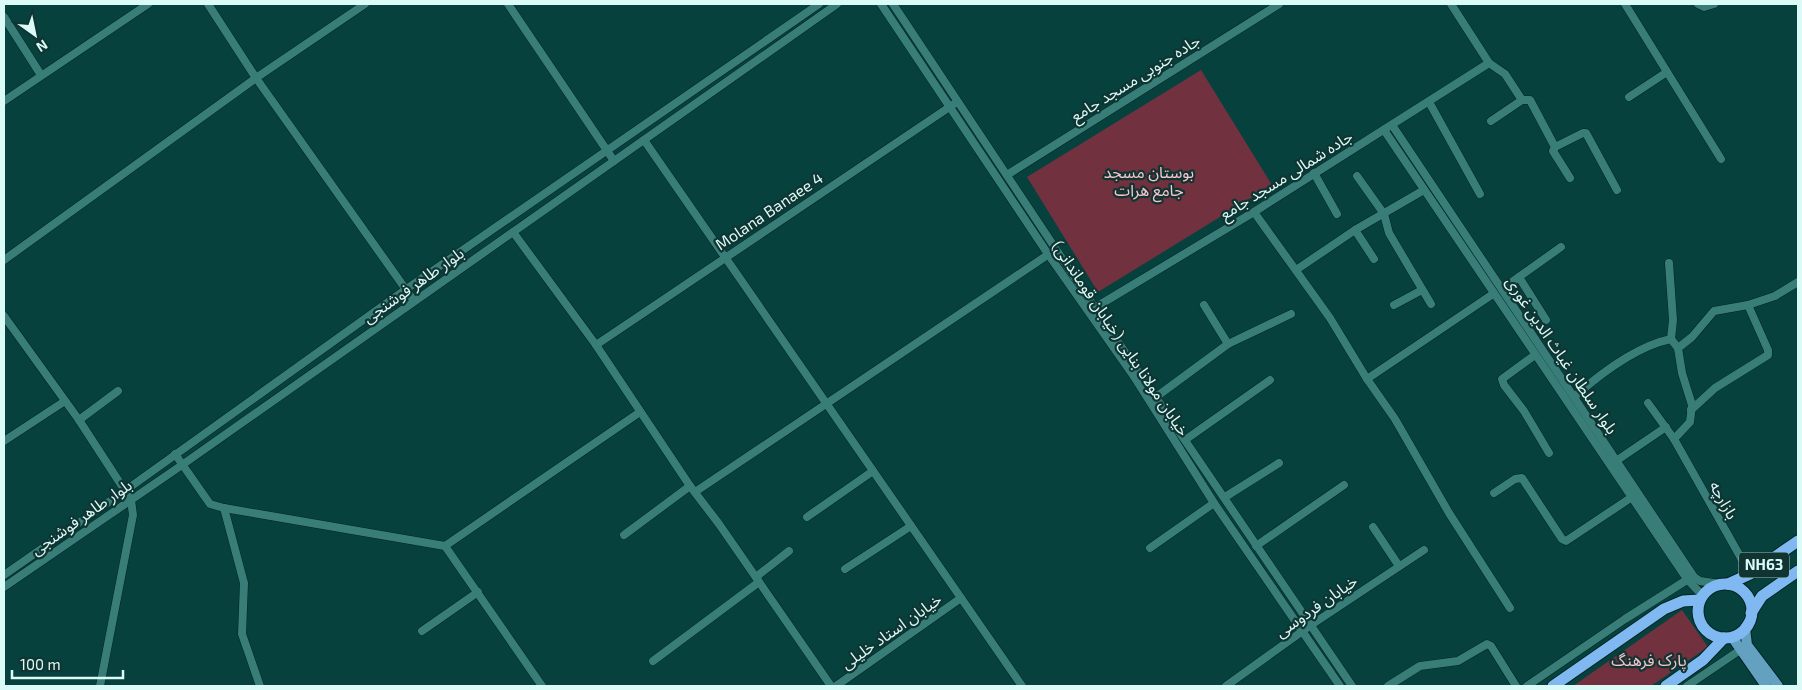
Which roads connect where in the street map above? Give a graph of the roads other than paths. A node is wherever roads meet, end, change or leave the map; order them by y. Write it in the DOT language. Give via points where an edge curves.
graph roads {
  1 [pos="148,4"];
  2 [pos="208,4"];
  3 [pos="365,4"];
  4 [pos="508,4"];
  5 [pos="819,4"];
  6 [pos="837,4"];
  7 [pos="881,4"];
  8 [pos="893,4"];
  9 [pos="1279,4"];
  10 [pos="1451,4"];
  11 [pos="1626,4"];
  12 [pos="1698,4"];
  13 [pos="1714,4"];
  14 [pos="4,17"];
  15 [pos="1489,63"];
  16 [pos="1667,72"];
  17 [pos="41,74"];
  18 [pos="256,78"];
  19 [pos="1629,97"];
  20 [pos="1522,100"];
  21 [pos="4,101"];
  22 [pos="958,102"];
  23 [pos="1429,102"];
  24 [pos="950,107"];
  25 [pos="1491,121"];
  26 [pos="1392,125"];
  27 [pos="1384,130"];
  28 [pos="644,140"];
  29 [pos="1555,147"];
  30 [pos="607,148"];
  31 [pos="1721,159"];
  32 [pos="614,161"];
  33 [pos="1314,173"];
  34 [pos="1007,175"];
  35 [pos="1357,176"];
  36 [pos="1570,178"];
  37 [pos="1424,190"];
  38 [pos="1618,190"];
  39 [pos="1480,194"];
  40 [pos="1254,212"];
  41 [pos="1337,214"];
  42 [pos="1384,214"];
  43 [pos="1355,230"];
  44 [pos="512,232"];
  45 [pos="1561,247"];
  46 [pos="1058,249"];
  47 [pos="1048,254"];
  48 [pos="726,257"];
  49 [pos="1374,259"];
  50 [pos="4,260"];
  51 [pos="1669,263"];
  52 [pos="1296,270"];
  53 [pos="1519,277"];
  54 [pos="1798,282"];
  55 [pos="1502,289"];
  56 [pos="405,290"];
  57 [pos="1422,290"];
  58 [pos="1493,294"];
  59 [pos="414,301"];
  60 [pos="1431,304"];
  61 [pos="1204,305"];
  62 [pos="1748,305"];
  63 [pos="1394,306"];
  64 [pos="1092,309"];
  65 [pos="1291,314"];
  66 [pos="4,316"];
  67 [pos="1546,320"];
  68 [pos="1671,339"];
  69 [pos="1228,344"];
  70 [pos="596,345"];
  71 [pos="1678,348"];
  72 [pos="1535,355"];
  73 [pos="1366,379"];
  74 [pos="1270,380"];
  75 [pos="118,391"];
  76 [pos="1156,397"];
  77 [pos="1574,397"];
  78 [pos="65,401"];
  79 [pos="1648,403"];
  80 [pos="828,405"];
  81 [pos="1691,410"];
  82 [pos="640,412"];
  83 [pos="79,420"];
  84 [pos="1666,426"];
  85 [pos="1674,439"];
  86 [pos="1185,440"];
  87 [pos="4,441"];
  88 [pos="1549,453"];
  89 [pos="174,454"];
  90 [pos="1616,461"];
  91 [pos="1279,463"];
  92 [pos="182,465"];
  93 [pos="873,470"];
  94 [pos="1344,485"];
  95 [pos="690,486"];
  96 [pos="126,490"];
  97 [pos="695,492"];
  98 [pos="1494,493"];
  99 [pos="1632,496"];
  100 [pos="1225,497"];
  101 [pos="131,500"];
  102 [pos="1214,502"];
  103 [pos="224,508"];
  104 [pos="807,517"];
  105 [pos="911,526"];
  106 [pos="1372,527"];
  107 [pos="624,535"];
  108 [pos="1798,541"];
  109 [pos="445,546"];
  110 [pos="1256,546"];
  111 [pos="1150,548"];
  112 [pos="1424,550"];
  113 [pos="789,551"];
  114 [pos="1400,566"];
  115 [pos="845,569"];
  116 [pos="1798,571"];
  117 [pos="1750,574"];
  118 [pos="4,575"];
  119 [pos="1690,578"];
  120 [pos="757,579"];
  121 [pos="1724,584"];
  122 [pos="4,587"];
  123 [pos="478,592"];
  124 [pos="961,598"];
  125 [pos="1701,598"];
  126 [pos="1510,608"];
  127 [pos="1750,618"];
  128 [pos="1311,625"];
  129 [pos="422,631"];
  130 [pos="1302,632"];
  131 [pos="1728,637"];
  132 [pos="1744,647"];
  133 [pos="653,661"];
  134 [pos="100,686"];
  135 [pos="260,686"];
  136 [pos="542,686"];
  137 [pos="831,686"];
  138 [pos="836,686"];
  139 [pos="1022,686"];
  140 [pos="1226,686"];
  141 [pos="1340,686"];
  142 [pos="1352,686"];
  143 [pos="1388,686"];
  144 [pos="1516,686"];
  145 [pos="1527,686"];
  146 [pos="1553,686"];
  147 [pos="1666,686"];
  148 [pos="1687,686"];
  149 [pos="1766,686"];
  150 [pos="1778,686"];
  1 -- 17 [label="street"];
  2 -- 18 [label="street"];
  3 -- 18 [label="street"];
  4 -- 30 [label="street"];
  5 -- 30 [label="street, بلوار طاهر فوشنجی"];
  6 -- 28 [label="street, بلوار طاهر فوشنجی"];
  7 -- 24 [label="street, خیابان مولانا بنایی (خیابان قوماندانی)"];
  8 -- 22 [label="street, خیابان مولانا بنایی (خیابان قوماندانی)"];
  9 -- 34 [label="street, جاده جنوبی مسجد جامع"];
  10 -- 15 [label="street"];
  11 -- 16 [label="street"];
  12 -- 13 [label="street" via="1704,7"];
  14 -- 17 [label="street"];
  15 -- 20 [label="street" via="1505,74"];
  15 -- 23 [label="street, جاده شمالی مسجد جامع"];
  16 -- 19 [label="street"];
  16 -- 31 [label="street"];
  17 -- 21 [label="street"];
  18 -- 50 [label="street"];
  18 -- 56 [label="street"];
  20 -- 25 [label="street"];
  20 -- 29 [label="street" via="1530,100"];
  22 -- 24 [label="street, Molana Banaee 4"];
  22 -- 34 [label="street, خیابان مولانا بنایی (خیابان قوماندانی)"];
  23 -- 26 [label="street, جاده شمالی مسجد جامع"];
  23 -- 39 [label="street"];
  24 -- 47 [label="street, خیابان مولانا بنایی (خیابان قوماندانی)"];
  24 -- 48 [label="street, Molana Banaee 4"];
  26 -- 27 [label="street, جاده شمالی مسجد جامع"];
  26 -- 55 [label="street, بلوار سلطان غیاث الدین غوری"];
  27 -- 33 [label="street, جاده شمالی مسجد جامع"];
  27 -- 37 [label="street"];
  28 -- 32 [label="street, بلوار طاهر فوشنجی"];
  28 -- 48 [label="street"];
  29 -- 36 [label="street" via="1553,151"];
  29 -- 38 [label="street" via="1586,134"];
  30 -- 32 [label="street"];
  30 -- 56 [label="street, بلوار طاهر فوشنجی"];
  32 -- 44 [label="street, بلوار طاهر فوشنجی"];
  33 -- 40 [label="street, جاده شمالی مسجد جامع"];
  33 -- 41 [label="street"];
  34 -- 46 [label="street, خیابان مولانا بنایی (خیابان قوماندانی)"];
  35 -- 42 [label="street"];
  37 -- 42 [label="street"];
  37 -- 58 [label="street"];
  40 -- 52 [label="street"];
  40 -- 64 [label="street, جاده شمالی مسجد جامع"];
  42 -- 43 [label="street"];
  42 -- 57 [label="street" via="1389,234"];
  43 -- 49 [label="street"];
  43 -- 52 [label="street"];
  44 -- 59 [label="street, بلوار طاهر فوشنجی"];
  44 -- 70 [label="street"];
  45 -- 53 [label="street"];
  46 -- 47 [label="street"];
  46 -- 64 [label="street, خیابان مولانا بنایی (خیابان قوماندانی)"];
  47 -- 64 [label="street, خیابان مولانا بنایی (خیابان قوماندانی)"];
  47 -- 80 [label="street"];
  48 -- 70 [label="street, Molana Banaee 4"];
  48 -- 80 [label="street"];
  51 -- 68 [label="street"];
  52 -- 73 [label="street" via="1330,318"];
  53 -- 55 [label="street"];
  53 -- 67 [label="street"];
  54 -- 62 [label="street" via="1775,296"];
  55 -- 77 [label="street, بلوار سلطان غیاث الدین غوری"];
  56 -- 59 [label="street"];
  56 -- 89 [label="street, بلوار طاهر فوشنجی"];
  57 -- 60 [label="street"];
  57 -- 63 [label="street"];
  58 -- 72 [label="street"];
  58 -- 73 [label="street"];
  59 -- 92 [label="street, بلوار طاهر فوشنجی"];
  61 -- 69 [label="street"];
  62 -- 71 [label="street" via="1714,311"];
  62 -- 81 [label="street" via="1768,355 1715,388"];
  64 -- 76 [label="street, خیابان مولانا بنایی (خیابان قوماندانی)"];
  64 -- 102 [label="street, خیابان مولانا بنایی (خیابان قوماندانی)"];
  65 -- 69 [label="street"];
  66 -- 78 [label="street"];
  68 -- 71 [label="street"];
  68 -- 77 [label="street" via="1656,343 1597,377"];
  69 -- 76 [label="street"];
  70 -- 82 [label="street"];
  71 -- 81 [label="street"];
  72 -- 88 [label="street" via="1502,379"];
  72 -- 99 [label="street"];
  73 -- 126 [label="street" via="1394,418 1449,513"];
  74 -- 86 [label="street"];
  75 -- 83 [label="street"];
  76 -- 86 [label="street, خیابان مولانا بنایی (خیابان قوماندانی)"];
  77 -- 90 [label="street, بلوار سلطان غیاث الدین غوری"];
  78 -- 83 [label="street"];
  78 -- 87 [label="street"];
  79 -- 84 [label="street, بازارچه"];
  80 -- 93 [label="street"];
  80 -- 97 [label="street"];
  81 -- 85 [label="street" via="1690,422"];
  82 -- 95 [label="street"];
  82 -- 109 [label="street"];
  83 -- 96 [label="street"];
  84 -- 85 [label="street, بازارچه"];
  84 -- 90 [label="street"];
  85 -- 117 [label="street, بازارچه"];
  86 -- 100 [label="street, خیابان مولانا بنایی (خیابان قوماندانی)"];
  89 -- 92 [label="street"];
  89 -- 96 [label="street, بلوار طاهر فوشنجی"];
  90 -- 119 [label="street, بلوار سلطان غیاث الدین غوری"];
  91 -- 100 [label="street"];
  92 -- 101 [label="street, بلوار طاهر فوشنجی"];
  92 -- 103 [label="street" via="210,504"];
  93 -- 104 [label="street"];
  93 -- 105 [label="street"];
  94 -- 110 [label="street"];
  95 -- 97 [label="street"];
  95 -- 107 [label="street"];
  96 -- 101 [label="street"];
  96 -- 118 [label="street, بلوار طاهر فوشنجی"];
  97 -- 120 [label="street"];
  98 -- 99 [label="street" via="1522,478 1566,541"];
  99 -- 119 [label="street"];
  100 -- 110 [label="street, خیابان مولانا بنایی (خیابان قوماندانی)"];
  101 -- 122 [label="street, بلوار طاهر فوشنجی"];
  101 -- 134 [label="street" via="133,515"];
  102 -- 111 [label="street"];
  102 -- 130 [label="street, خیابان مولانا بنایی (خیابان قوماندانی)"];
  103 -- 109 [label="street"];
  103 -- 135 [label="street" via="244,583 242,634"];
  105 -- 115 [label="street"];
  105 -- 124 [label="street"];
  106 -- 114 [label="street"];
  108 -- 117 [label="highway, NH63"];
  109 -- 123 [label="street"];
  110 -- 128 [label="street, خیابان مولانا بنایی (خیابان قوماندانی)"];
  112 -- 114 [label="street, خیابان فردوسی"];
  113 -- 120 [label="street"];
  114 -- 128 [label="street, خیابان فردوسی"];
  116 -- 127 [label="highway, NH63" via="1762,596"];
  117 -- 121 [label="highway, NH63"];
  119 -- 121 [label="street"];
  119 -- 125 [label="street"];
  119 -- 145 [label="street"];
  120 -- 133 [label="street"];
  120 -- 137 [label="street"];
  121 -- 125 [label="highway" via="1707,590"];
  121 -- 127 [label="highway" via="1748,597"];
  123 -- 129 [label="street"];
  123 -- 136 [label="street"];
  124 -- 138 [label="street, خیابان استاد خلیلی"];
  124 -- 139 [label="street"];
  125 -- 131 [label="highway" via="1698,617 1702,625 1708,632"];
  125 -- 146 [label="highway" via="1664,609"];
  127 -- 131 [label="highway" via="1744,629"];
  127 -- 132 [label="main road" via="1745,628"];
  128 -- 130 [label="street, خیابان فردوسی"];
  128 -- 142 [label="street, خیابان مولانا بنایی (خیابان قوماندانی)"];
  130 -- 140 [label="street, خیابان فردوسی"];
  130 -- 141 [label="street, خیابان مولانا بنایی (خیابان قوماندانی)"];
  131 -- 132 [label="main road"];
  131 -- 147 [label="highway" via="1703,660"];
  132 -- 148 [label="street"];
  132 -- 149 [label="main road"];
  132 -- 150 [label="main road"];
  143 -- 144 [label="street" via="1420,666 1458,662 1487,644"];
}
